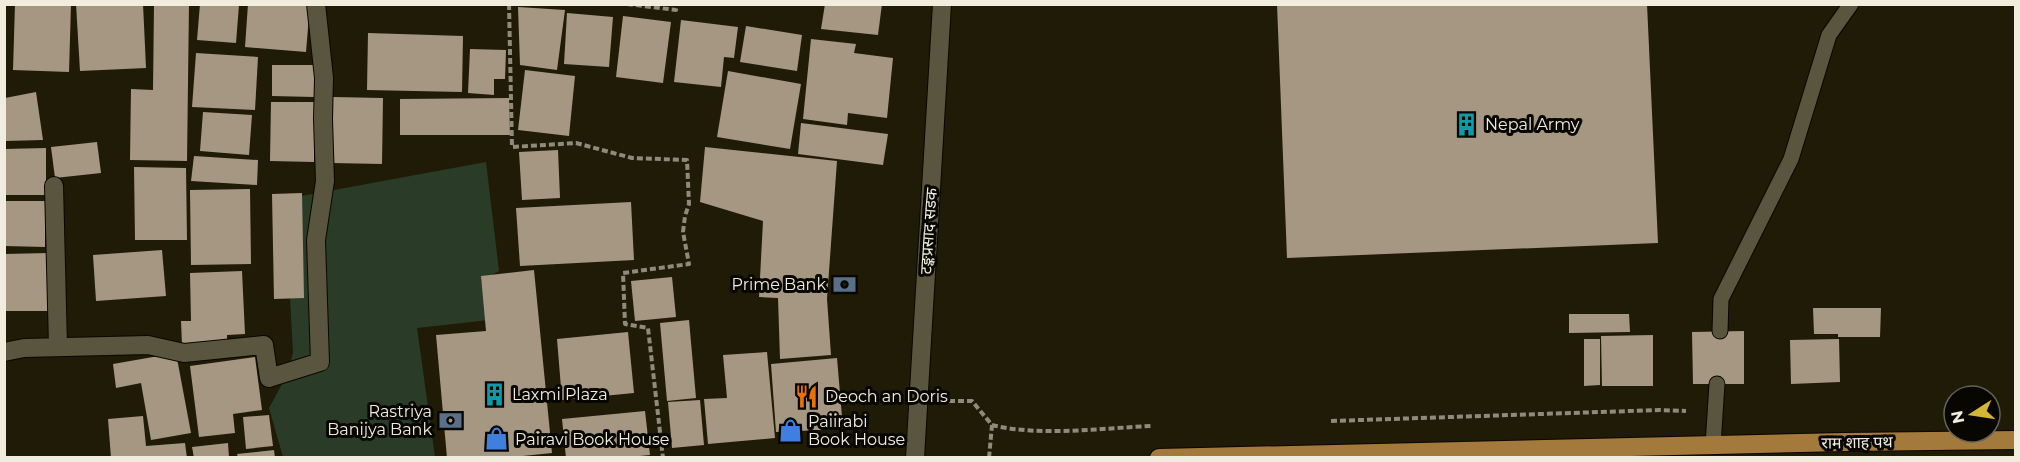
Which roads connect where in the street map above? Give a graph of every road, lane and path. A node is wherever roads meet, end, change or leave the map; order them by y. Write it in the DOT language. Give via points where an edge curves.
graph roads {
  1 [pos="316,4"];
  2 [pos="509,4"];
  3 [pos="627,4"];
  4 [pos="676,4"];
  5 [pos="942,4"];
  6 [pos="1851,4"];
  7 [pos="54,186"];
  8 [pos="1720,331"];
  9 [pos="58,346"];
  10 [pos="4,352"];
  11 [pos="1717,384"];
  12 [pos="918,400"];
  13 [pos="2016,440"];
  14 [pos="1713,445"];
  15 [pos="663,458"];
  16 [pos="915,458"];
  17 [pos="989,458"];
  18 [pos="1159,458"];
  1 -- 9 [label="street" via="324,78 325,181 316,240 320,362 269,378 264,345 184,353 148,345"];
  2 -- 15 [label="path" via="512,147 576,142 632,158 687,160 689,204 683,232 689,264 623,273 625,324 648,328"];
  3 -- 4 [label="path" via="676,10"];
  5 -- 12 [label="street, टङ्कप्रसाद सडक"];
  6 -- 8 [label="lane" via="1829,35 1791,159 1722,299"];
  7 -- 9 [label="street"];
  9 -- 10 [label="street"];
  11 -- 14 [label="lane"];
  12 -- 16 [label="street, टङ्कप्रसाद सडक"];
  12 -- 17 [label="path" via="972,401 992,425"];
  13 -- 14 [label="main road, राम शाह पथ"];
  14 -- 18 [label="main road, राम शाह पथ"];
}
